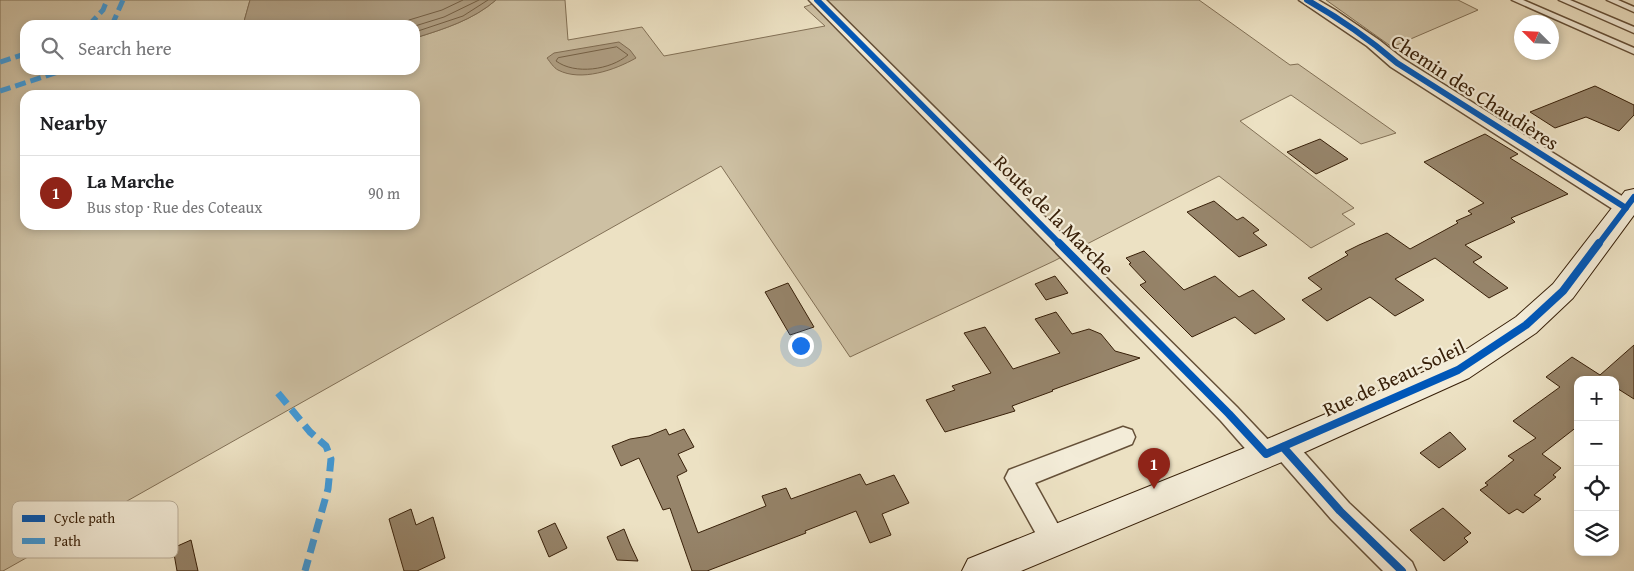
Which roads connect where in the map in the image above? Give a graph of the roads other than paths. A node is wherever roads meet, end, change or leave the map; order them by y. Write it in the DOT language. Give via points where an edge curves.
graph roads {
  1 [pos="817,0"];
  2 [pos="1307,0"];
  3 [pos="1516,0"];
  4 [pos="1563,0"];
  5 [pos="1611,0"];
  6 [pos="1634,10"];
  7 [pos="1634,30"];
  8 [pos="1634,51"];
  9 [pos="1630,203"];
  10 [pos="1122,437"];
  11 [pos="1275,450"];
  12 [pos="1054,541"];
  13 [pos="980,571"];
  14 [pos="1402,571"];
  1 -- 11 [label="street, Route de la Marche" via="1229,414"];
  2 -- 9 [label="street, Chemin des Chaudières" via="1433,86"];
  3 -- 8 [label="lane"];
  4 -- 7 [label="lane"];
  5 -- 6 [label="lane"];
  9 -- 11 [label="street, Rue de Beau-Soleil" via="1563,291 1526,325 1458,370"];
  10 -- 12 [label="street" via="1018,478"];
  11 -- 12 [label="street, Rue de Beau-Soleil"];
  11 -- 14 [label="street, Route de la Marche"];
  12 -- 13 [label="street, Rue de Beau-Soleil"];
}
